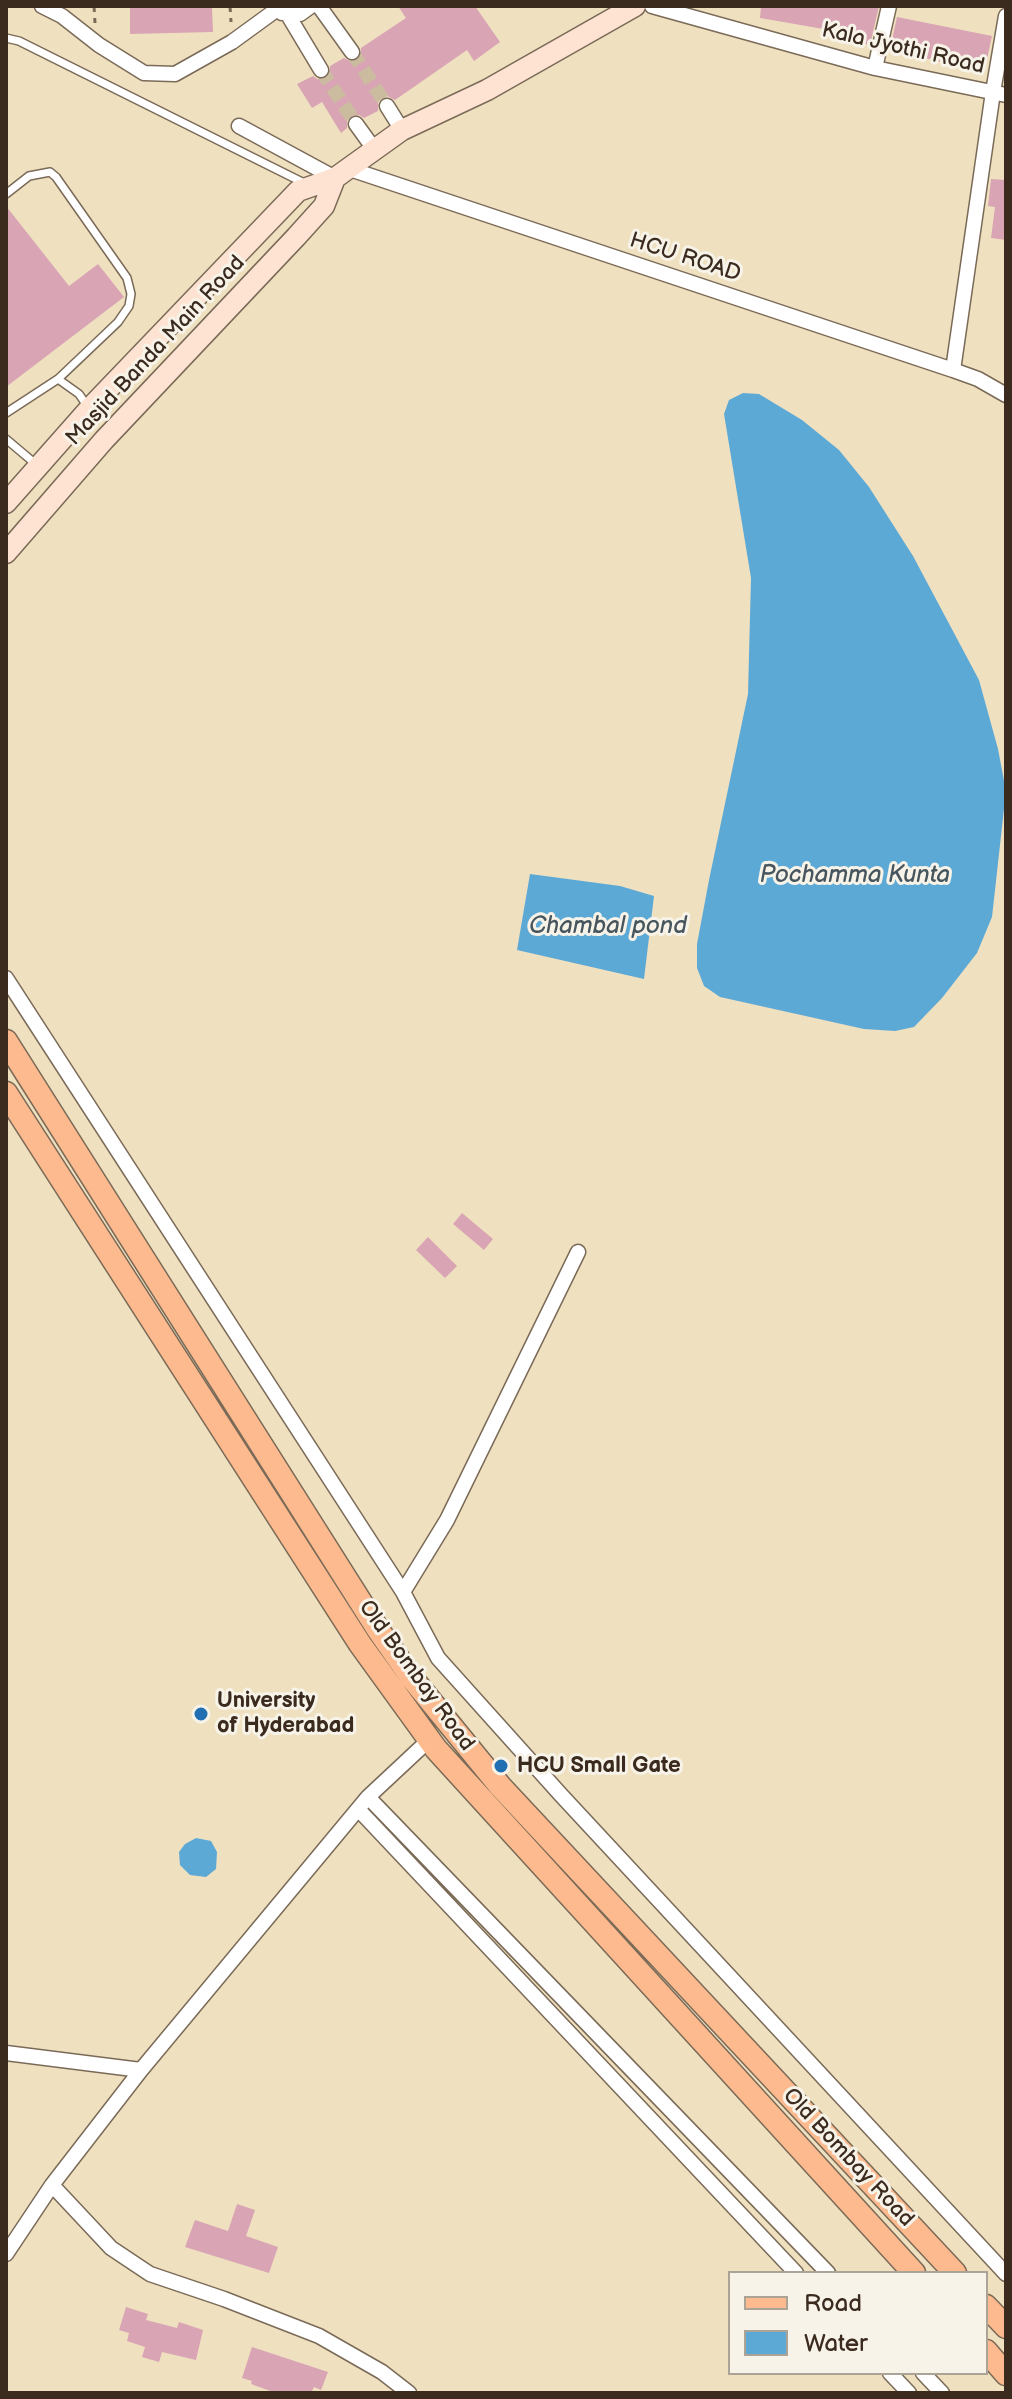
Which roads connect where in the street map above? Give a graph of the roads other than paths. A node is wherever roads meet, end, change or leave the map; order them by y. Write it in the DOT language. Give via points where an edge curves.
graph roads {
  1 [pos="42,6"];
  2 [pos="311,6"];
  3 [pos="319,6"];
  4 [pos="635,6"];
  5 [pos="652,6"];
  6 [pos="889,6"];
  7 [pos="278,10"];
  8 [pos="607,12"];
  9 [pos="1006,16"];
  10 [pos="6,38"];
  11 [pos="352,52"];
  12 [pos="875,68"];
  13 [pos="321,70"];
  14 [pos="999,93"];
  15 [pos="387,106"];
  16 [pos="356,124"];
  17 [pos="239,126"];
  18 [pos="402,130"];
  19 [pos="374,149"];
  20 [pos="341,173"];
  21 [pos="310,186"];
  22 [pos="6,194"];
  23 [pos="953,370"];
  24 [pos="58,379"];
  25 [pos="1006,395"];
  26 [pos="89,409"];
  27 [pos="6,413"];
  28 [pos="6,439"];
  29 [pos="39,466"];
  30 [pos="6,503"];
  31 [pos="6,553"];
  32 [pos="6,978"];
  33 [pos="6,1041"];
  34 [pos="6,1093"];
  35 [pos="578,1252"];
  36 [pos="403,1592"];
  37 [pos="429,1740"];
  38 [pos="363,1803"];
  39 [pos="6,2053"];
  40 [pos="141,2070"];
  41 [pos="52,2185"];
  42 [pos="6,2254"];
  43 [pos="794,2271"];
  44 [pos="826,2271"];
  45 [pos="912,2271"];
  46 [pos="953,2271"];
  47 [pos="1006,2274"];
  48 [pos="988,2308"];
  49 [pos="1006,2327"];
  50 [pos="988,2353"];
  51 [pos="1006,2374"];
  52 [pos="892,2375"];
  53 [pos="925,2375"];
  54 [pos="409,2393"];
  55 [pos="909,2393"];
  56 [pos="942,2393"];
  1 -- 7 [label="street" via="144,73 175,74"];
  2 -- 7 [label="street" via="300,14"];
  3 -- 11 [label="street"];
  4 -- 8 [label="main road, Masjid Banda Main Road"];
  5 -- 12 [label="street, Kala Jyothi Road"];
  6 -- 12 [label="street"];
  7 -- 13 [label="street"];
  8 -- 18 [label="main road, Masjid Banda Main Road" via="487,90"];
  9 -- 14 [label="street"];
  10 -- 21 [label="lane"];
  12 -- 14 [label="street, Kala Jyothi Road"];
  14 -- 23 [label="street"];
  15 -- 18 [label="street"];
  16 -- 19 [label="street"];
  17 -- 20 [label="street, HCU ROAD"];
  18 -- 19 [label="main road, Masjid Banda Main Road"];
  19 -- 20 [label="main road, Masjid Banda Main Road"];
  20 -- 21 [label="main road, Masjid Banda Main Road"];
  20 -- 23 [label="street, HCU ROAD"];
  20 -- 31 [label="main road, Masjid Banda Main Road" via="324,206 104,440"];
  21 -- 26 [label="main road, Masjid Banda Main Road" via="289,200"];
  22 -- 24 [label="lane" via="29,176 50,172 130,285 129,306 118,322"];
  23 -- 25 [label="street, HCU ROAD"];
  24 -- 26 [label="lane"];
  24 -- 27 [label="lane"];
  26 -- 29 [label="main road, Masjid Banda Main Road"];
  28 -- 29 [label="lane"];
  29 -- 30 [label="main road, Masjid Banda Main Road"];
  32 -- 36 [label="street"];
  33 -- 46 [label="main road, Old Bombay Road" via="411,1677 500,1786"];
  34 -- 37 [label="main road, Old Bombay Road" via="352,1630"];
  35 -- 36 [label="street" via="447,1520"];
  36 -- 47 [label="street" via="438,1658"];
  37 -- 38 [label="street"];
  37 -- 45 [label="main road, Old Bombay Road"];
  38 -- 40 [label="street"];
  38 -- 43 [label="street"];
  38 -- 44 [label="street"];
  39 -- 40 [label="street"];
  40 -- 41 [label="street"];
  41 -- 42 [label="street"];
  41 -- 54 [label="street" via="111,2248 150,2274 319,2336"];
  48 -- 49 [label="main road"];
  50 -- 51 [label="main road"];
  52 -- 55 [label="street"];
  53 -- 56 [label="street"];
}
